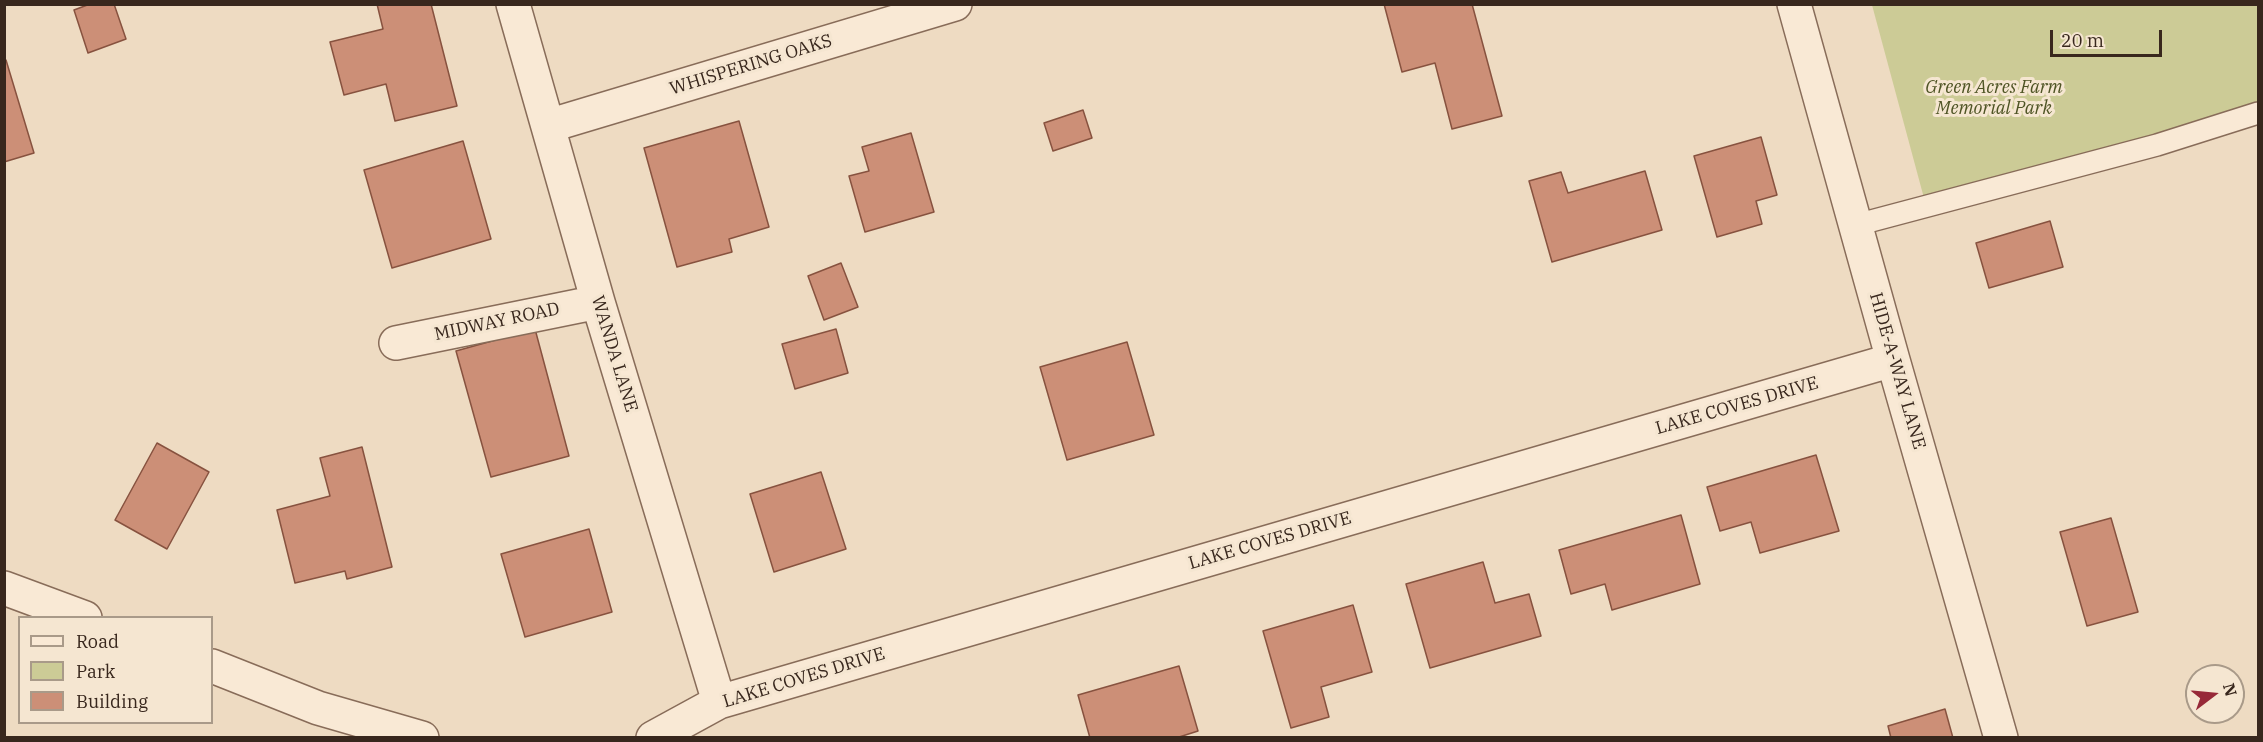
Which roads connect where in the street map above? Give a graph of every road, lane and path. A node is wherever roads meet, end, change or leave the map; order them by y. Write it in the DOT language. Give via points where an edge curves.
graph roads {
  1 [pos="513,4"];
  2 [pos="955,4"];
  3 [pos="1794,4"];
  4 [pos="2259,113"];
  5 [pos="548,126"];
  6 [pos="1856,225"];
  7 [pos="598,302"];
  8 [pos="396,343"];
  9 [pos="1893,360"];
  10 [pos="4,588"];
  11 [pos="80,616"];
  12 [pos="213,666"];
  13 [pos="719,702"];
  14 [pos="422,738"];
  15 [pos="653,738"];
  16 [pos="2001,738"];
  1 -- 5 [label="street, WANDA LANE"];
  2 -- 5 [label="street, WHISPERING OAKS"];
  3 -- 6 [label="street, HIDE-A-WAY LANE"];
  4 -- 6 [label="lane" via="2157,145"];
  5 -- 7 [label="street, WANDA LANE"];
  6 -- 9 [label="street, HIDE-A-WAY LANE"];
  7 -- 8 [label="street, MIDWAY ROAD"];
  7 -- 13 [label="street, WANDA LANE"];
  9 -- 13 [label="street, LAKE COVES DRIVE"];
  9 -- 16 [label="street, HIDE-A-WAY LANE"];
  10 -- 11 [label="street"];
  12 -- 14 [label="street" via="318,708"];
  13 -- 15 [label="street, LAKE COVES DRIVE"];
}
